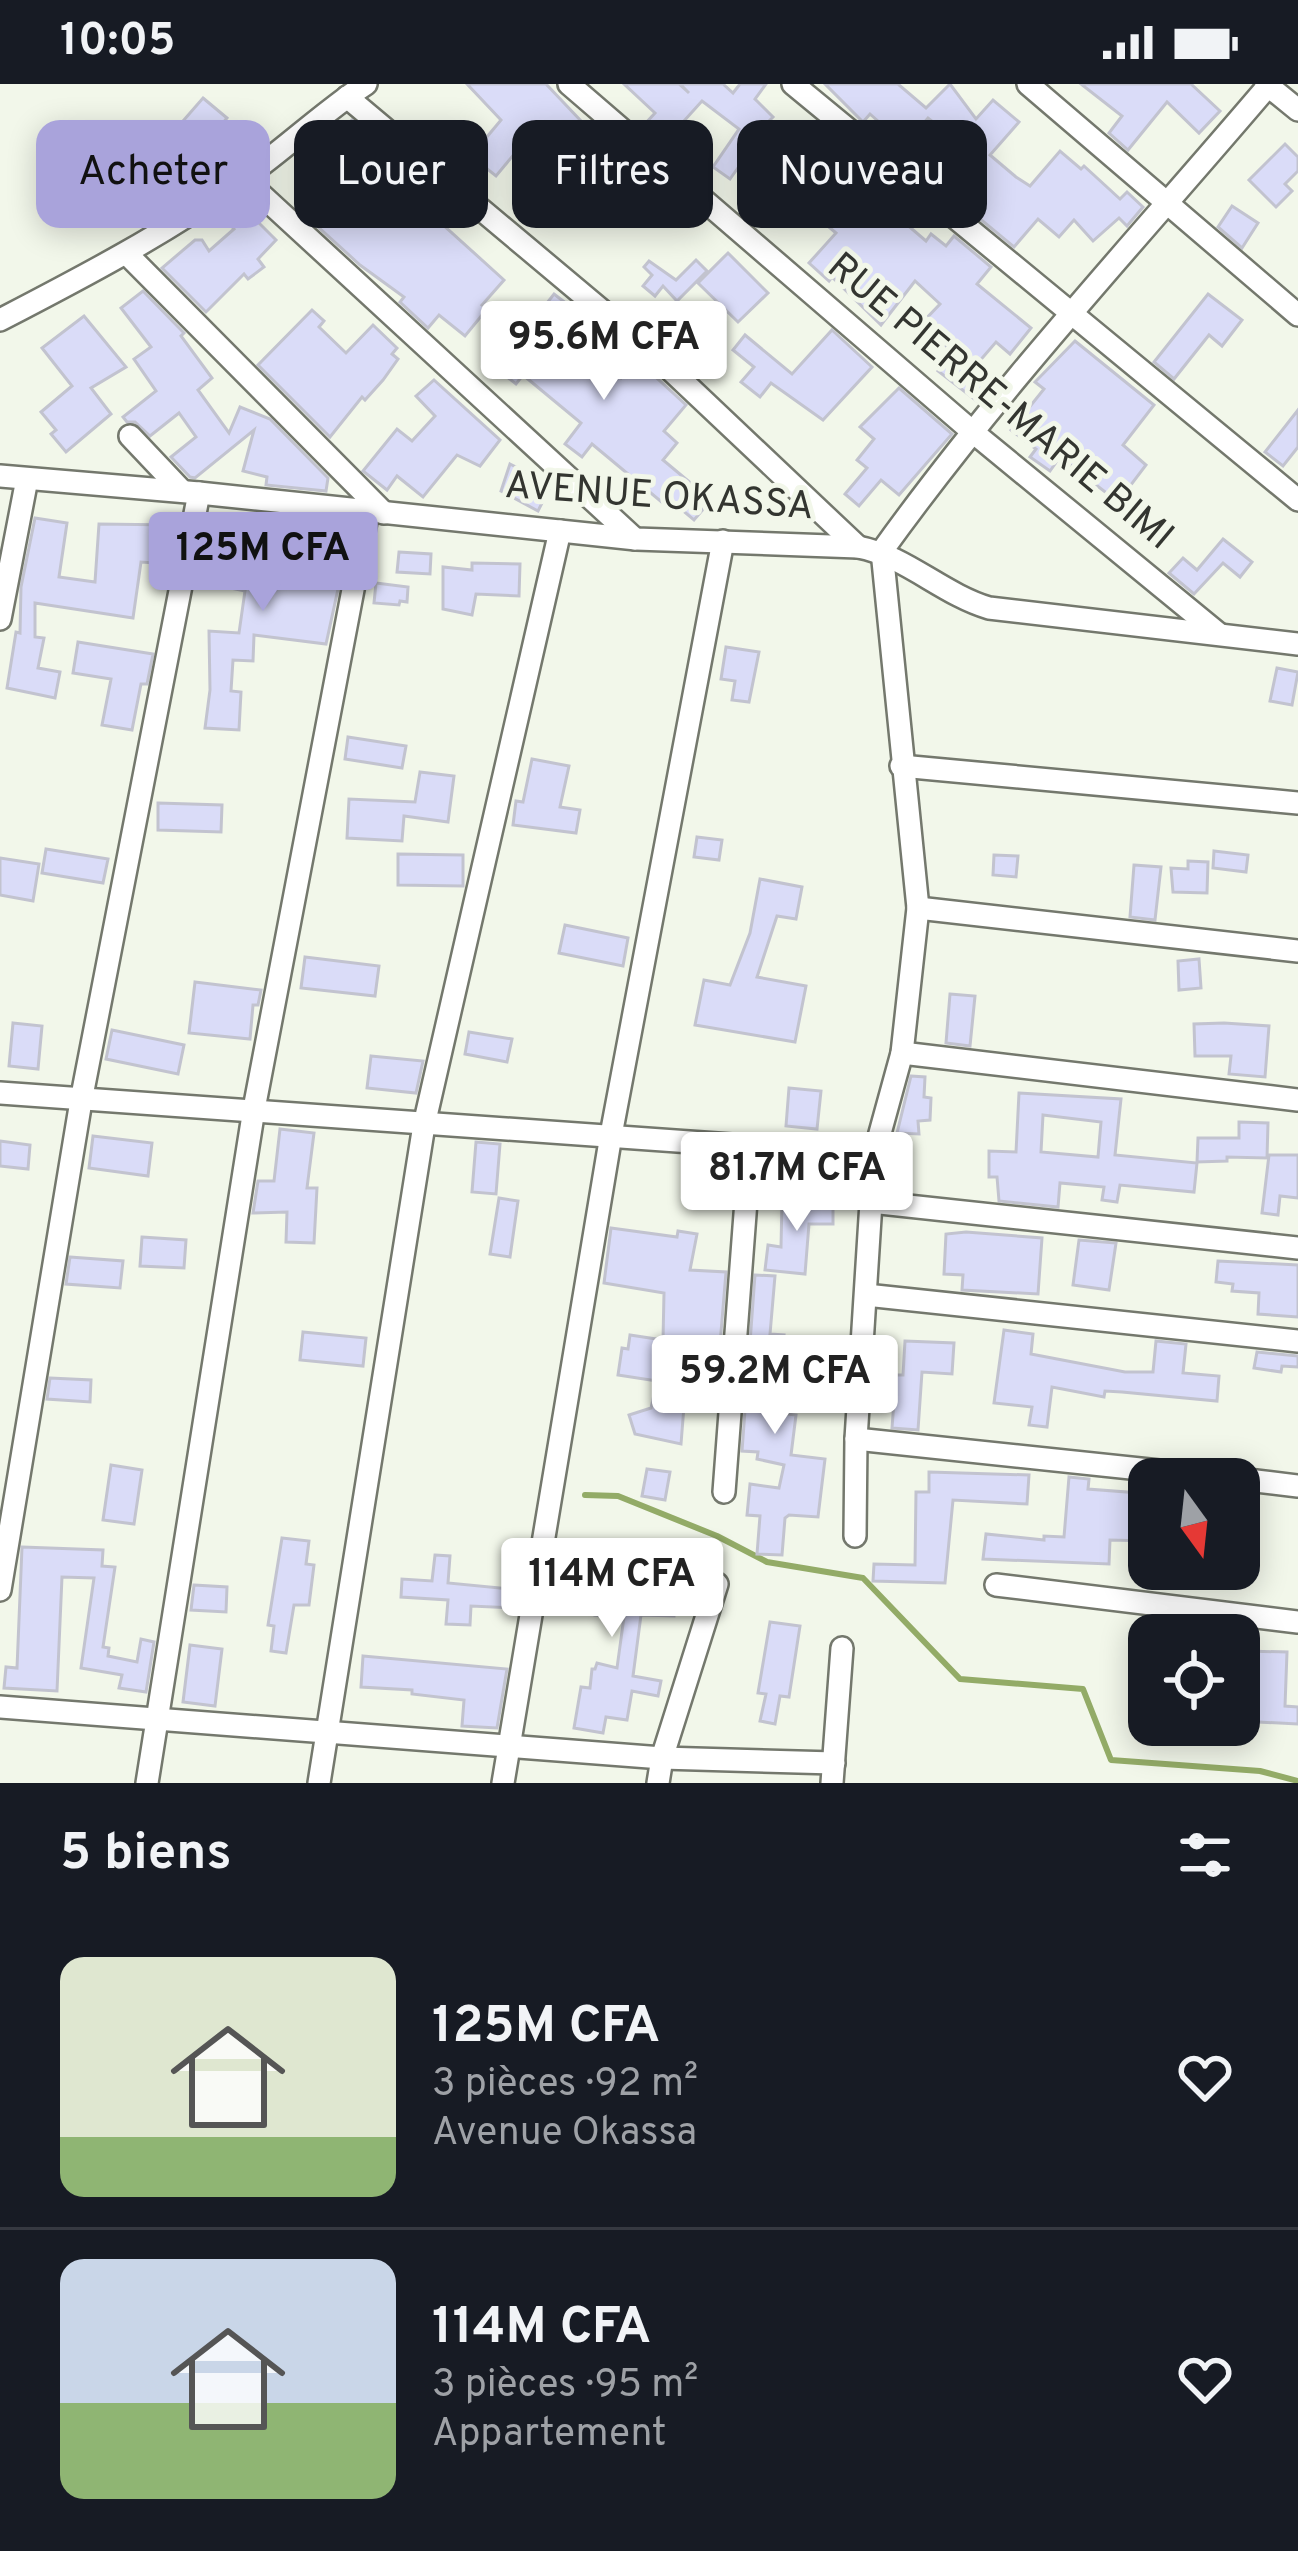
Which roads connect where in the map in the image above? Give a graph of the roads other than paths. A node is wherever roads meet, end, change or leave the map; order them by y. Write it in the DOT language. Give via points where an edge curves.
graph roads {
  1 [pos="569,84"];
  2 [pos="793,84"];
  3 [pos="1028,84"];
  4 [pos="1267,85"];
  5 [pos="356,90"];
  6 [pos="1298,110"];
  7 [pos="270,157"];
  8 [pos="270,203"];
  9 [pos="1168,204"];
  10 [pos="167,228"];
  11 [pos="127,254"];
  12 [pos="1298,315"];
  13 [pos="1071,316"];
  14 [pos="0,320"];
  15 [pos="974,434"];
  16 [pos="130,436"];
  17 [pos="0,476"];
  18 [pos="27,478"];
  19 [pos="191,492"];
  20 [pos="1298,500"];
  21 [pos="376,512"];
  22 [pos="560,531"];
  23 [pos="636,539"];
  24 [pos="723,542"];
  25 [pos="858,547"];
  26 [pos="882,551"];
  27 [pos="0,619"];
  28 [pos="1220,635"];
  29 [pos="1298,644"];
  30 [pos="902,766"];
  31 [pos="1298,803"];
  32 [pos="918,908"];
  33 [pos="1298,950"];
  34 [pos="902,1053"];
  35 [pos="0,1093"];
  36 [pos="1298,1100"];
  37 [pos="81,1101"];
  38 [pos="254,1109"];
  39 [pos="424,1125"];
  40 [pos="611,1135"];
  41 [pos="749,1148"];
  42 [pos="874,1155"];
  43 [pos="871,1202"];
  44 [pos="1298,1248"];
  45 [pos="866,1295"];
  46 [pos="1298,1341"];
  47 [pos="856,1439"];
  48 [pos="1128,1468"];
  49 [pos="1260,1482"];
  50 [pos="1298,1486"];
  51 [pos="724,1492"];
  52 [pos="856,1536"];
  53 [pos="717,1584"];
  54 [pos="996,1585"];
  55 [pos="0,1590"];
  56 [pos="1298,1622"];
  57 [pos="842,1648"];
  58 [pos="0,1707"];
  59 [pos="155,1718"];
  60 [pos="326,1732"];
  61 [pos="508,1743"];
  62 [pos="662,1758"];
  63 [pos="833,1773"];
  64 [pos="147,1783"];
  65 [pos="320,1783"];
  66 [pos="503,1783"];
  67 [pos="658,1783"];
  1 -- 15 [label="street, RUE PIERRE-MARIE BIMI"];
  2 -- 13 [label="street"];
  3 -- 9 [label="street"];
  4 -- 6 [label="street"];
  4 -- 9 [label="street"];
  5 -- 7 [label="street"];
  5 -- 25 [label="street"];
  8 -- 23 [label="street"];
  9 -- 12 [label="street"];
  9 -- 13 [label="street"];
  10 -- 11 [label="street"];
  11 -- 14 [label="street"];
  11 -- 21 [label="street"];
  13 -- 15 [label="street"];
  13 -- 20 [label="street"];
  15 -- 26 [label="street"];
  15 -- 28 [label="street, RUE PIERRE-MARIE BIMI"];
  16 -- 19 [label="street"];
  17 -- 18 [label="street, AVENUE OKASSA"];
  18 -- 19 [label="street, AVENUE OKASSA"];
  18 -- 27 [label="street"];
  19 -- 21 [label="street, AVENUE OKASSA"];
  19 -- 37 [label="street"];
  21 -- 22 [label="street, AVENUE OKASSA"];
  21 -- 38 [label="street"];
  22 -- 23 [label="street, AVENUE OKASSA"];
  22 -- 39 [label="street"];
  23 -- 24 [label="street, AVENUE OKASSA"];
  24 -- 25 [label="street, AVENUE OKASSA"];
  24 -- 40 [label="street"];
  25 -- 26 [label="street, AVENUE OKASSA"];
  26 -- 28 [label="street, AVENUE OKASSA" via="989,608"];
  26 -- 30 [label="street"];
  28 -- 29 [label="street, AVENUE OKASSA"];
  30 -- 31 [label="street"];
  30 -- 32 [label="street"];
  32 -- 33 [label="street"];
  32 -- 34 [label="street"];
  34 -- 36 [label="street"];
  34 -- 42 [label="street"];
  35 -- 37 [label="street"];
  37 -- 38 [label="street"];
  37 -- 55 [label="street"];
  38 -- 39 [label="street"];
  38 -- 59 [label="street"];
  39 -- 40 [label="street"];
  39 -- 60 [label="street"];
  40 -- 41 [label="street"];
  40 -- 61 [label="street"];
  41 -- 42 [label="street"];
  41 -- 51 [label="street"];
  42 -- 43 [label="street"];
  43 -- 44 [label="street"];
  43 -- 45 [label="street"];
  45 -- 46 [label="street"];
  45 -- 47 [label="street"];
  47 -- 48 [label="street"];
  47 -- 52 [label="street"];
  49 -- 50 [label="street"];
  53 -- 62 [label="street"];
  54 -- 56 [label="street"];
  57 -- 63 [label="street"];
  58 -- 59 [label="street"];
  59 -- 60 [label="street"];
  59 -- 64 [label="street"];
  60 -- 61 [label="street"];
  60 -- 65 [label="street"];
  61 -- 62 [label="street"];
  61 -- 66 [label="street"];
  62 -- 63 [label="street"];
  62 -- 67 [label="street"];
}
